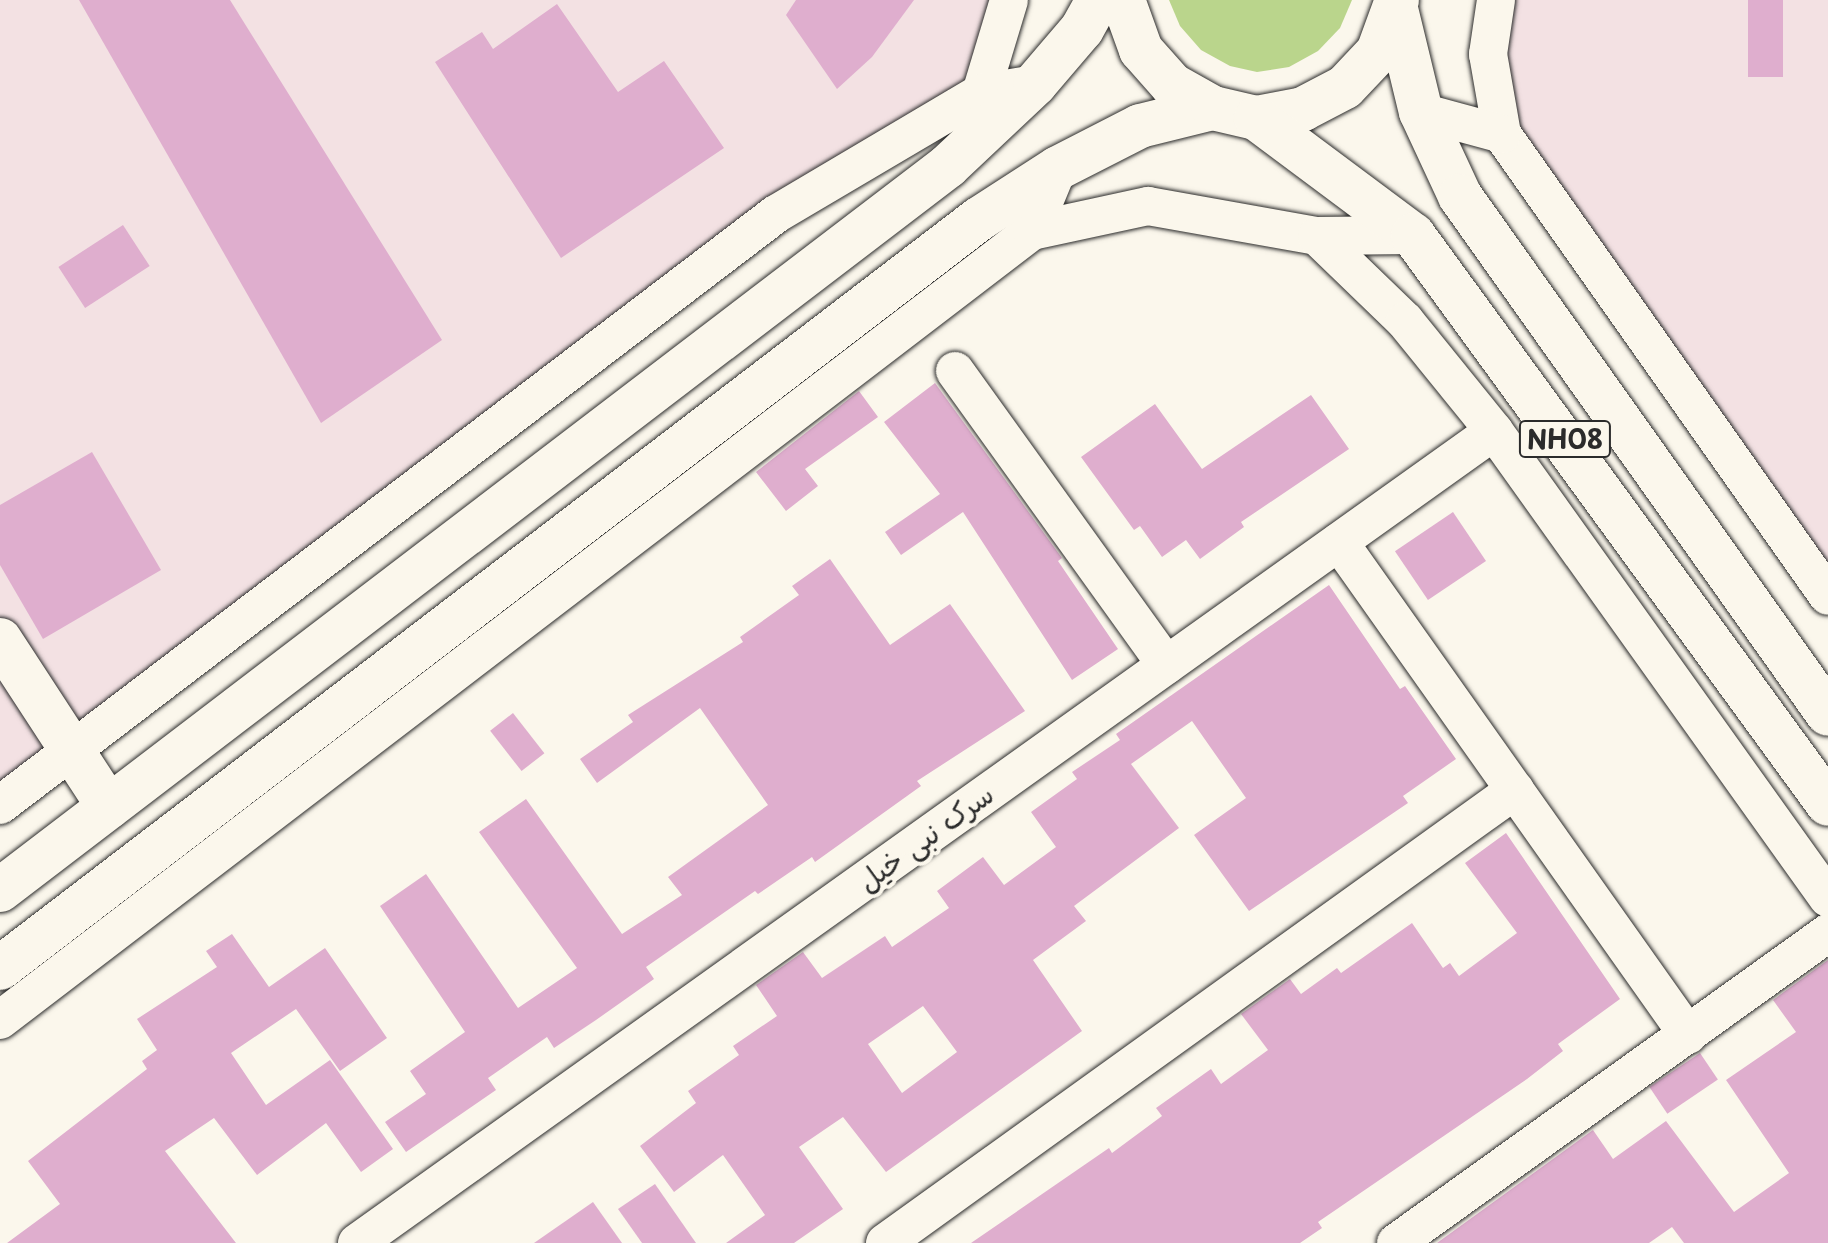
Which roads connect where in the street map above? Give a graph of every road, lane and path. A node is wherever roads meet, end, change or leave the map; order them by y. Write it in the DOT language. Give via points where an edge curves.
graph roads {
  1 [pos="1009,0"];
  2 [pos="1098,0"];
  3 [pos="1123,0"];
  4 [pos="1496,0"];
  5 [pos="1397,5"];
  6 [pos="1035,84"];
  7 [pos="981,93"];
  8 [pos="1213,108"];
  9 [pos="1421,112"];
  10 [pos="1256,118"];
  11 [pos="1502,134"];
  12 [pos="1058,168"];
  13 [pos="1032,231"];
  14 [pos="1413,235"];
  15 [pos="1317,236"];
  16 [pos="955,371"];
  17 [pos="1494,431"];
  18 [pos="1339,542"];
  19 [pos="1828,596"];
  20 [pos="0,640"];
  21 [pos="1166,665"];
  22 [pos="1828,714"];
  23 [pos="71,751"];
  24 [pos="1515,790"];
  25 [pos="1828,804"];
  26 [pos="0,805"];
  27 [pos="109,807"];
  28 [pos="0,890"];
  29 [pos="1828,898"];
  30 [pos="1828,933"];
  31 [pos="0,968"];
  32 [pos="0,1020"];
  33 [pos="1688,1035"];
  34 [pos="357,1243"];
  35 [pos="885,1243"];
  36 [pos="1396,1243"];
  1 -- 7 [label="street"];
  2 -- 6 [label="main road" via="1082,29"];
  3 -- 8 [label="main road, NH08" via="1141,50 1172,85"];
  4 -- 11 [label="street" via="1488,54"];
  5 -- 9 [label="main road, NH08"];
  5 -- 10 [label="main road, NH08" via="1378,52 1345,87 1303,109"];
  6 -- 7 [label="street"];
  6 -- 27 [label="main road" via="948,166"];
  7 -- 23 [label="street" via="776,214"];
  8 -- 10 [label="main road, NH08"];
  8 -- 12 [label="main road" via="1140,126"];
  9 -- 11 [label="street"];
  9 -- 22 [label="main road, NH08" via="1460,196 1507,268"];
  10 -- 14 [label="main road, NH08"];
  11 -- 19 [label="street"];
  12 -- 13 [label="street"];
  12 -- 31 [label="main road" via="979,219"];
  13 -- 15 [label="street" via="1148,206"];
  13 -- 32 [label="street"];
  14 -- 15 [label="street"];
  14 -- 25 [label="main road, NH08"];
  15 -- 17 [label="street" via="1405,321"];
  16 -- 21 [label="street"];
  17 -- 18 [label="street, سرک نبی خیل"];
  17 -- 29 [label="street"];
  18 -- 21 [label="street, سرک نبی خیل"];
  18 -- 24 [label="street"];
  20 -- 23 [label="main road"];
  21 -- 34 [label="street, سرک نبی خیل"];
  23 -- 26 [label="street"];
  23 -- 27 [label="main road"];
  24 -- 33 [label="street"];
  24 -- 35 [label="street"];
  27 -- 28 [label="main road"];
  30 -- 33 [label="street"];
  33 -- 36 [label="street"];
}
